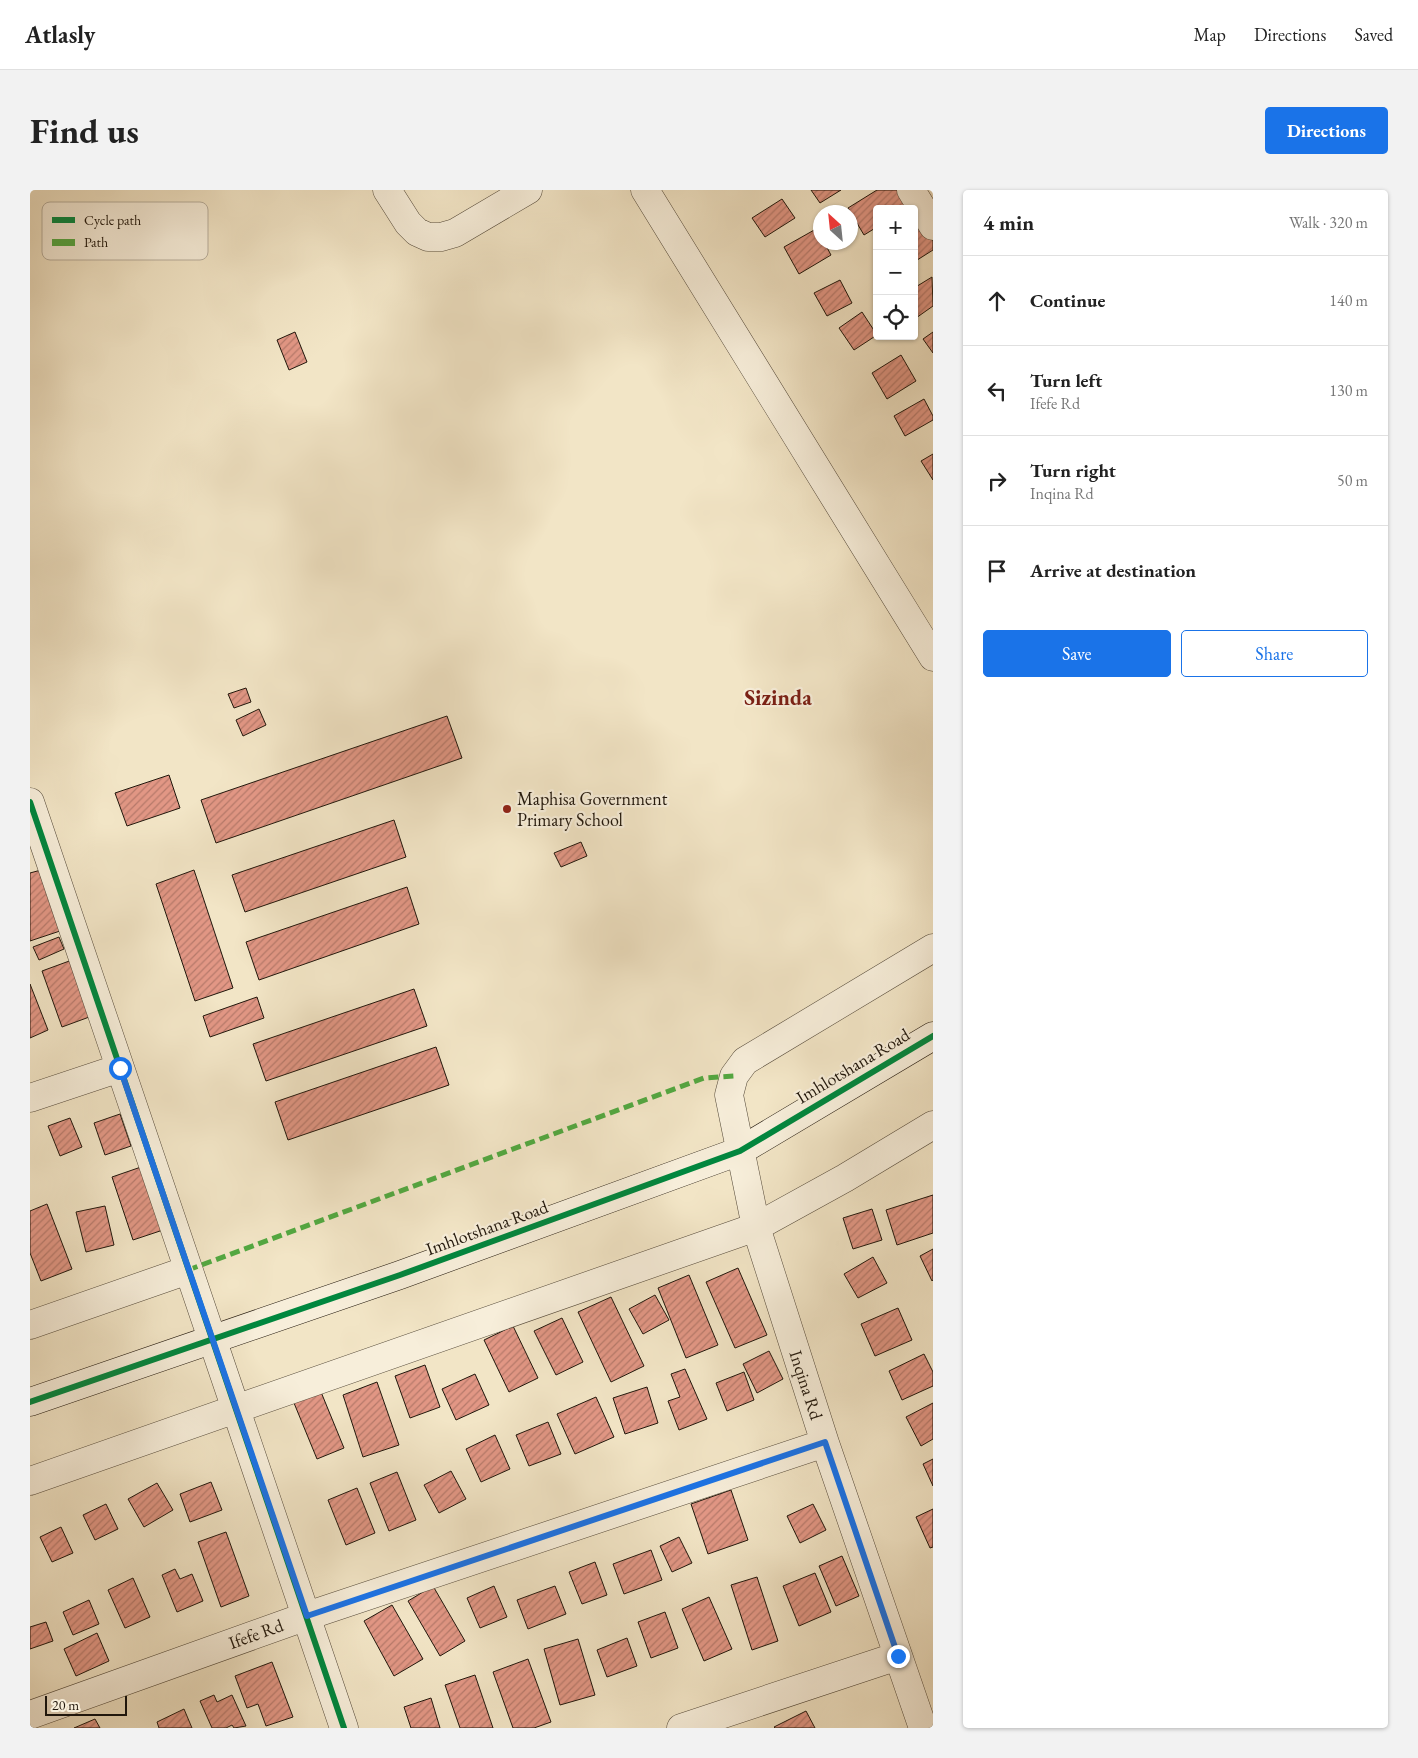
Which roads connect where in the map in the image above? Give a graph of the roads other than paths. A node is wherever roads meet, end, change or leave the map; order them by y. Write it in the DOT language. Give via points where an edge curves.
graph roads {
  1 [pos="387,190"];
  2 [pos="528,190"];
  3 [pos="645,190"];
  4 [pos="911,190"];
  5 [pos="933,226"];
  6 [pos="933,657"];
  7 [pos="30,802"];
  8 [pos="38,850"];
  9 [pos="933,948"];
  10 [pos="933,1036"];
  11 [pos="120,1068"];
  12 [pos="30,1098"];
  13 [pos="933,1125"];
  14 [pos="740,1151"];
  15 [pos="756,1228"];
  16 [pos="188,1270"];
  17 [pos="30,1325"];
  18 [pos="212,1339"];
  19 [pos="30,1402"];
  20 [pos="236,1409"];
  21 [pos="825,1442"];
  22 [pos="30,1481"];
  23 [pos="307,1616"];
  24 [pos="898,1656"];
  25 [pos="30,1715"];
  26 [pos="344,1728"];
  27 [pos="684,1728"];
  28 [pos="923,1728"];
  1 -- 2 [label="street" via="417,232 441,238"];
  3 -- 6 [label="street"];
  4 -- 5 [label="street"];
  7 -- 8 [label="street"];
  8 -- 11 [label="street"];
  9 -- 14 [label="street, Inqina Rd" via="745,1061 734,1076 729,1095"];
  10 -- 14 [label="street, Imhlotshana Road"];
  11 -- 12 [label="street"];
  11 -- 16 [label="street"];
  13 -- 15 [label="street"];
  14 -- 15 [label="street, Inqina Rd"];
  14 -- 18 [label="street, Imhlotshana Road" via="400,1275"];
  15 -- 20 [label="street"];
  15 -- 21 [label="street, Inqina Rd"];
  16 -- 17 [label="street"];
  16 -- 18 [label="street"];
  18 -- 19 [label="street, Imhlotshana Road"];
  18 -- 20 [label="street"];
  20 -- 22 [label="street"];
  20 -- 23 [label="street"];
  21 -- 23 [label="street, Ifefe Rd"];
  21 -- 24 [label="street, Inqina Rd"];
  23 -- 25 [label="street, Ifefe Rd"];
  23 -- 26 [label="street"];
  24 -- 27 [label="street"];
  24 -- 28 [label="street, Inqina Rd"];
}
